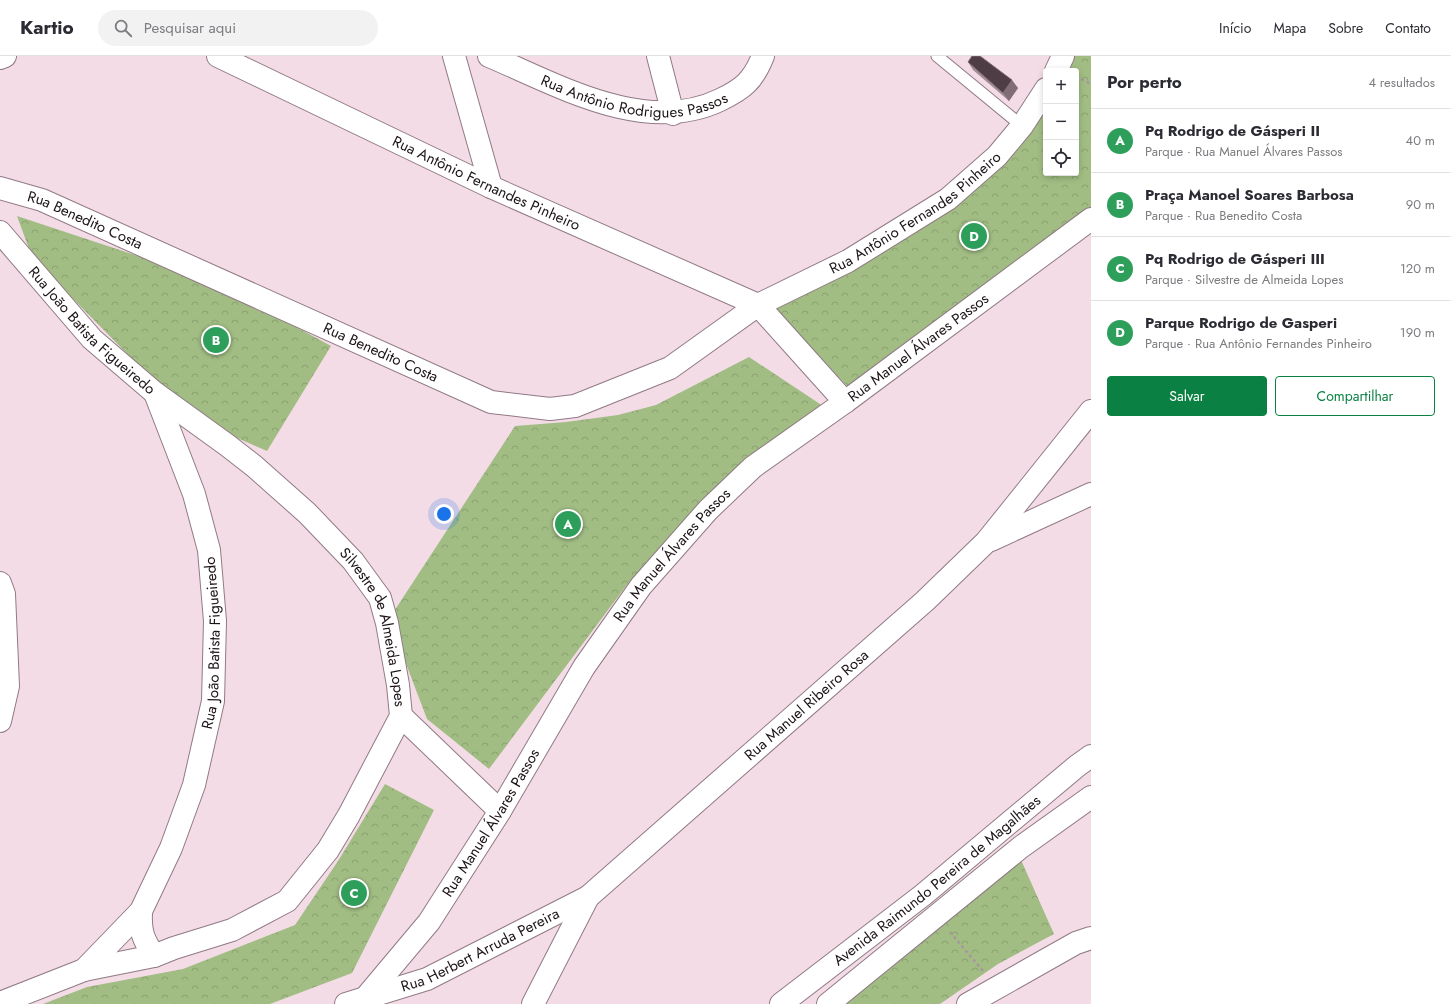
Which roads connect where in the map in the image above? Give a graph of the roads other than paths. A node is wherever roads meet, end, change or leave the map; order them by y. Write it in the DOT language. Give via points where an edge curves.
graph roads {
  1 [pos="5,56"];
  2 [pos="218,56"];
  3 [pos="454,56"];
  4 [pos="489,56"];
  5 [pos="658,56"];
  6 [pos="763,56"];
  7 [pos="937,56"];
  8 [pos="1063,56"];
  9 [pos="0,58"];
  10 [pos="1057,68"];
  11 [pos="1043,94"];
  12 [pos="672,114"];
  13 [pos="1022,126"];
  14 [pos="491,187"];
  15 [pos="0,188"];
  16 [pos="1091,219"];
  17 [pos="0,232"];
  18 [pos="758,305"];
  19 [pos="155,394"];
  20 [pos="845,402"];
  21 [pos="1088,423"];
  22 [pos="1091,494"];
  23 [pos="986,542"];
  24 [pos="0,582"];
  25 [pos="401,716"];
  26 [pos="0,721"];
  27 [pos="1091,756"];
  28 [pos="1091,797"];
  29 [pos="500,811"];
  30 [pos="588,897"];
  31 [pos="141,911"];
  32 [pos="1091,938"];
  33 [pos="154,956"];
  34 [pos="84,970"];
  35 [pos="366,997"];
  36 [pos="0,1003"];
  37 [pos="346,1004"];
  38 [pos="533,1004"];
  39 [pos="781,1004"];
  40 [pos="828,1004"];
  41 [pos="968,1004"];
  1 -- 9 [label="street"];
  2 -- 14 [label="street, Rua Antônio Fernandes Pinheiro"];
  3 -- 14 [label="street"];
  4 -- 12 [label="street, Rua Antônio Rodrigues Passos" via="595,100 633,110"];
  5 -- 12 [label="street"];
  6 -- 12 [label="street, Rua Antônio Rodrigues Passos" via="741,90 712,104"];
  7 -- 13 [label="lane"];
  8 -- 10 [label="street"];
  11 -- 13 [label="street, Rua Antônio Fernandes Pinheiro"];
  13 -- 18 [label="street, Rua Antônio Fernandes Pinheiro" via="997,156 948,199 848,261"];
  14 -- 18 [label="street, Rua Antônio Fernandes Pinheiro"];
  15 -- 18 [label="street, Rua Benedito Costa" via="42,200 490,402 550,409 575,406 670,368"];
  16 -- 20 [label="street, Rua Manuel Álvares Passos"];
  17 -- 19 [label="street, Rua João Batista Figueiredo" via="92,339"];
  18 -- 20 [label="street, Rua Antônio Fernandes Pinheiro"];
  19 -- 25 [label="street, Silvestre de Almeida Lopes" via="254,466 307,513 353,561 380,598 397,678"];
  19 -- 31 [label="street, Rua João Batista Figueiredo" via="194,494 209,550 214,629 212,701 194,785 171,848"];
  20 -- 29 [label="street, Rua Manuel Álvares Passos" via="752,467 708,510 641,586 584,667"];
  21 -- 23 [label="street, Rua Manuel Ribeiro Rosa"];
  22 -- 23 [label="street"];
  23 -- 30 [label="street, Rua Manuel Ribeiro Rosa" via="925,600"];
  24 -- 26 [label="street" via="4,594 8,686"];
  25 -- 29 [label="street"];
  25 -- 33 [label="street, Silvestre de Almeida Lopes" via="328,850 287,901 232,930"];
  27 -- 39 [label="street, Avenida Raimundo Pereira de Magalhães" via="923,895"];
  28 -- 40 [label="street, Avenida Raimundo Pereira de Magalhães" via="1021,847"];
  29 -- 35 [label="street, Rua Manuel Álvares Passos" via="429,922"];
  30 -- 35 [label="street, Rua Herbert Arruda Pereira" via="427,979"];
  30 -- 38 [label="street, Rua Manuel Ribeiro Rosa"];
  31 -- 33 [label="street" via="142,937"];
  31 -- 34 [label="street, Rua João Batista Figueiredo"];
  32 -- 41 [label="street" via="1076,943"];
  33 -- 34 [label="street, Silvestre de Almeida Lopes"];
  34 -- 36 [label="street, Silvestre de Almeida Lopes"];
  35 -- 37 [label="street, Rua Herbert Arruda Pereira"];
}
